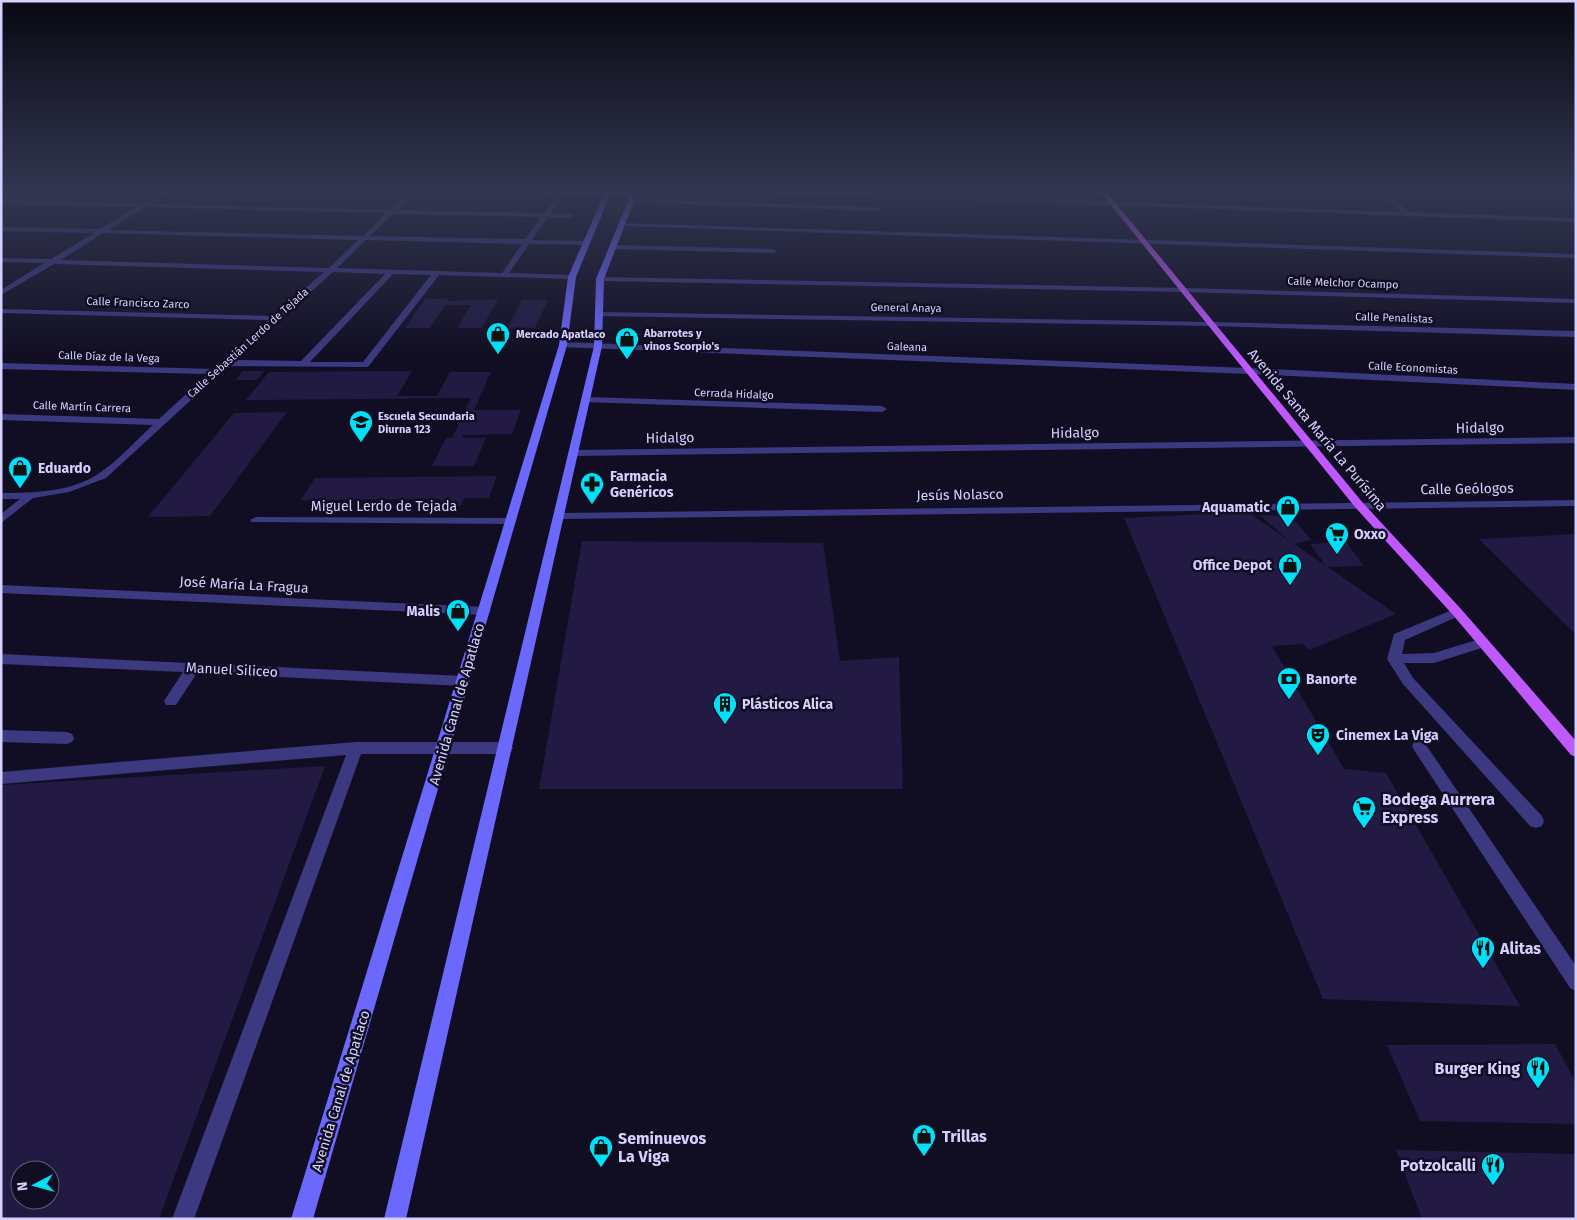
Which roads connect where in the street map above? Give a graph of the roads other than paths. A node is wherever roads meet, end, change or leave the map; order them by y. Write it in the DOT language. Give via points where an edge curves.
graph roads {
  1 [pos="76,246"];
  2 [pos="357,246"];
  3 [pos="523,246"];
  4 [pos="585,246"];
  5 [pos="1148,246"];
  6 [pos="1266,246"];
  7 [pos="613,247"];
  8 [pos="773,251"];
  9 [pos="1576,256"];
  10 [pos="1,260"];
  11 [pos="52,261"];
  12 [pos="332,269"];
  13 [pos="390,273"];
  14 [pos="436,274"];
  15 [pos="504,275"];
  16 [pos="572,277"];
  17 [pos="600,279"];
  18 [pos="1185,290"];
  19 [pos="1,294"];
  20 [pos="1576,301"];
  21 [pos="1,311"];
  22 [pos="600,314"];
  23 [pos="275,318"];
  24 [pos="1212,324"];
  25 [pos="1576,334"];
  26 [pos="563,345"];
  27 [pos="598,346"];
  28 [pos="225,364"];
  29 [pos="303,364"];
  30 [pos="1,366"];
  31 [pos="216,372"];
  32 [pos="1249,372"];
  33 [pos="1576,387"];
  34 [pos="586,400"];
  35 [pos="882,409"];
  36 [pos="1,417"];
  37 [pos="161,422"];
  38 [pos="1576,440"];
  39 [pos="1307,443"];
  40 [pos="574,453"];
  41 [pos="1,496"];
  42 [pos="29,497"];
  43 [pos="1576,503"];
  44 [pos="1359,505"];
  45 [pos="561,516"];
  46 [pos="1,520"];
  47 [pos="256,520"];
  48 [pos="511,521"];
  49 [pos="1,589"];
  50 [pos="485,611"];
  51 [pos="1457,612"];
  52 [pos="1483,643"];
  53 [pos="1,659"];
  54 [pos="1394,659"];
  55 [pos="193,669"];
  56 [pos="463,681"];
  57 [pos="171,701"];
  58 [pos="1,736"];
  59 [pos="68,738"];
  60 [pos="1419,746"];
  61 [pos="356,748"];
  62 [pos="445,748"];
  63 [pos="506,748"];
  64 [pos="1576,751"];
  65 [pos="1,778"];
  66 [pos="1536,821"];
  67 [pos="1576,982"];
  68 [pos="183,1219"];
  69 [pos="302,1219"];
  70 [pos="394,1219"];
  1 -- 11 [label="street"];
  2 -- 12 [label="street, Calle Sebastián Lerdo de Tejada"];
  3 -- 15 [label="street"];
  4 -- 16 [label="street, Avenida Canal de Apatlaco"];
  5 -- 18 [label="main road, Avenida Santa María La Purísima"];
  6 -- 9 [label="street"];
  7 -- 8 [label="street"];
  7 -- 17 [label="street"];
  10 -- 11 [label="street"];
  11 -- 12 [label="street"];
  11 -- 19 [label="street"];
  12 -- 13 [label="street"];
  12 -- 23 [label="street, Calle Sebastián Lerdo de Tejada"];
  13 -- 14 [label="street"];
  13 -- 29 [label="street"];
  14 -- 15 [label="street"];
  14 -- 29 [label="street" via="365,365"];
  15 -- 16 [label="street"];
  16 -- 26 [label="street, Avenida Canal de Apatlaco"];
  17 -- 18 [label="street, Calle Melchor Ocampo"];
  17 -- 22 [label="street"];
  18 -- 20 [label="street, Calle Melchor Ocampo"];
  18 -- 24 [label="main road, Avenida Santa María La Purísima"];
  21 -- 23 [label="street, Calle Francisco Zarco"];
  22 -- 24 [label="street, General Anaya"];
  22 -- 27 [label="street"];
  23 -- 28 [label="street, Calle Sebastián Lerdo de Tejada"];
  24 -- 25 [label="street, Calle Penalistas"];
  24 -- 32 [label="main road, Avenida Santa María La Purísima"];
  26 -- 27 [label="street, Galeana"];
  26 -- 48 [label="street, Avenida Canal de Apatlaco"];
  27 -- 32 [label="street, Galeana"];
  27 -- 34 [label="street"];
  28 -- 29 [label="street"];
  28 -- 31 [label="street, Calle Sebastián Lerdo de Tejada"];
  30 -- 31 [label="street, Calle Díaz de la Vega"];
  31 -- 37 [label="street, Calle Sebastián Lerdo de Tejada"];
  32 -- 33 [label="street, Calle Economistas"];
  32 -- 39 [label="main road, Avenida Santa María La Purísima"];
  34 -- 35 [label="street, Cerrada Hidalgo"];
  34 -- 40 [label="street"];
  36 -- 37 [label="street, Calle Martín Carrera"];
  37 -- 42 [label="street, Calle Sebastián Lerdo de Tejada" via="102,476 76,488"];
  38 -- 39 [label="street, Hidalgo"];
  39 -- 40 [label="street, Hidalgo"];
  39 -- 44 [label="main road, Avenida Santa María La Purísima"];
  40 -- 45 [label="street"];
  41 -- 42 [label="street, Calle Sebastián Lerdo de Tejada"];
  42 -- 46 [label="street"];
  43 -- 44 [label="street, Calle Geólogos"];
  44 -- 45 [label="street, Jesús Nolasco"];
  44 -- 51 [label="main road, Avenida Santa María La Purísima"];
  45 -- 63 [label="street"];
  47 -- 48 [label="street, Miguel Lerdo de Tejada"];
  48 -- 50 [label="street, Avenida Canal de Apatlaco"];
  49 -- 50 [label="street, José María La Fragua"];
  50 -- 56 [label="street, Avenida Canal de Apatlaco"];
  51 -- 52 [label="main road, Avenida Santa María La Purísima"];
  51 -- 54 [label="street" via="1400,637"];
  52 -- 54 [label="street" via="1434,658"];
  52 -- 64 [label="main road, Avenida Santa María La Purísima"];
  53 -- 55 [label="street, Manuel Siliceo"];
  54 -- 66 [label="street" via="1408,681"];
  55 -- 56 [label="street, Manuel Siliceo"];
  55 -- 57 [label="street"];
  56 -- 62 [label="street, Avenida Canal de Apatlaco"];
  58 -- 59 [label="street"];
  60 -- 67 [label="street"];
  61 -- 62 [label="street"];
  61 -- 65 [label="street"];
  61 -- 68 [label="street"];
  62 -- 63 [label="street"];
  62 -- 69 [label="street, Avenida Canal de Apatlaco"];
  63 -- 70 [label="street"];
}
